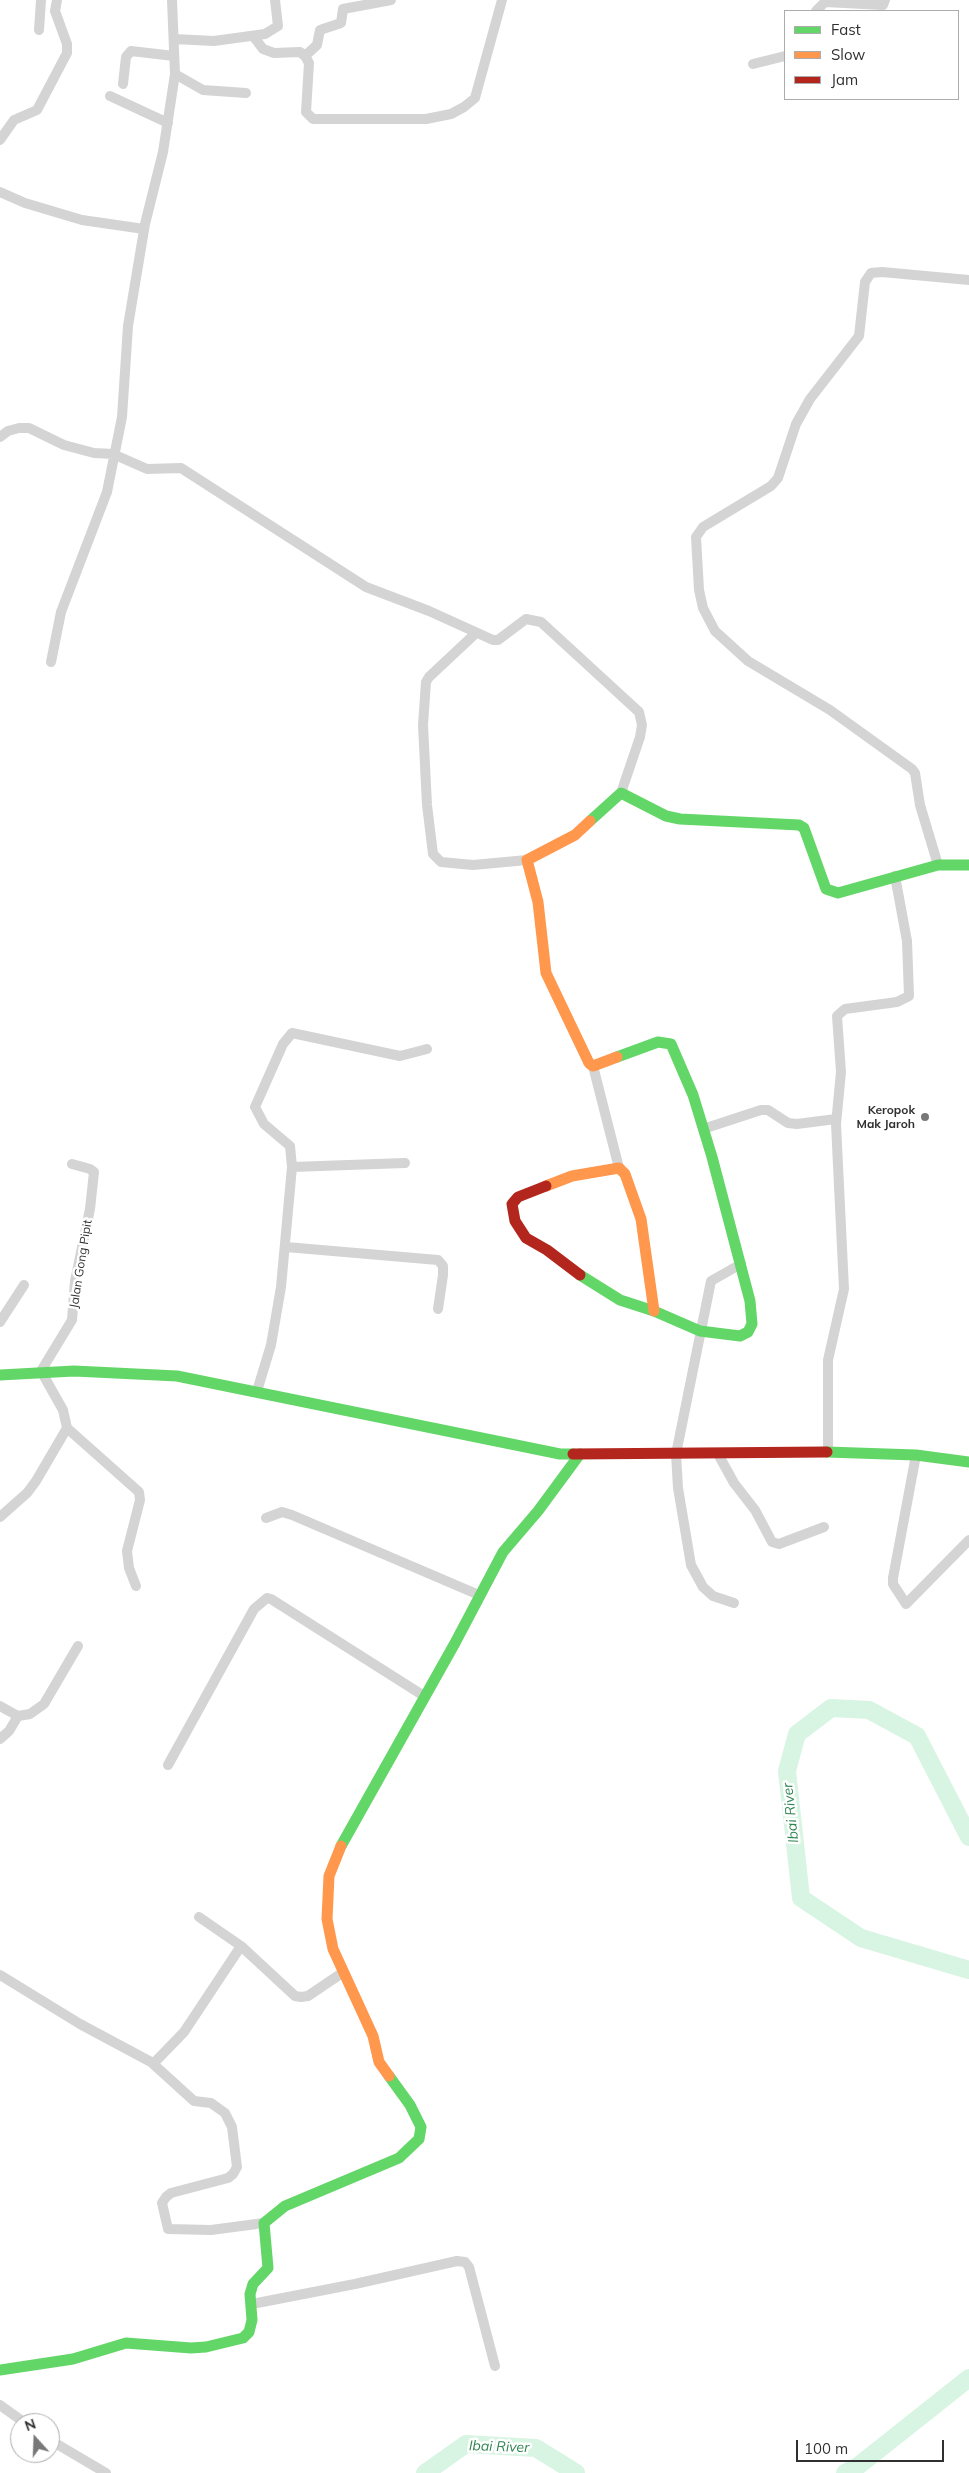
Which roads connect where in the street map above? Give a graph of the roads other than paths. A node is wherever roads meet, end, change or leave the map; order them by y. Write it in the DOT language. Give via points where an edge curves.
graph roads {
  1 [pos="41,0"];
  2 [pos="57,0"];
  3 [pos="172,0"];
  4 [pos="276,0"];
  5 [pos="391,0"];
  6 [pos="502,0"];
  7 [pos="885,0"];
  8 [pos="817,10"];
  9 [pos="39,30"];
  10 [pos="254,37"];
  11 [pos="174,39"];
  12 [pos="174,56"];
  13 [pos="305,56"];
  14 [pos="784,56"];
  15 [pos="753,64"];
  16 [pos="175,74"];
  17 [pos="123,84"];
  18 [pos="246,93"];
  19 [pos="110,96"];
  20 [pos="168,123"];
  21 [pos="0,140"];
  22 [pos="0,192"];
  23 [pos="144,229"];
  24 [pos="969,280"];
  25 [pos="0,437"];
  26 [pos="114,454"];
  27 [pos="476,633"];
  28 [pos="51,662"];
  29 [pos="621,792"];
  30 [pos="527,860"];
  31 [pos="938,865"];
  32 [pos="969,865"];
  33 [pos="895,876"];
  34 [pos="427,1049"];
  35 [pos="593,1066"];
  36 [pos="836,1119"];
  37 [pos="703,1129"];
  38 [pos="405,1163"];
  39 [pos="72,1164"];
  40 [pos="292,1167"];
  41 [pos="619,1168"];
  42 [pos="286,1247"];
  43 [pos="741,1264"];
  44 [pos="24,1285"];
  45 [pos="438,1309"];
  46 [pos="654,1311"];
  47 [pos="0,1322"];
  48 [pos="700,1331"];
  49 [pos="41,1371"];
  50 [pos="0,1375"];
  51 [pos="257,1391"];
  52 [pos="67,1428"];
  53 [pos="828,1452"];
  54 [pos="580,1454"];
  55 [pos="676,1454"];
  56 [pos="718,1454"];
  57 [pos="916,1455"];
  58 [pos="969,1462"];
  59 [pos="0,1517"];
  60 [pos="266,1518"];
  61 [pos="824,1527"];
  62 [pos="969,1540"];
  63 [pos="136,1586"];
  64 [pos="479,1595"];
  65 [pos="734,1603"];
  66 [pos="78,1646"];
  67 [pos="424,1696"];
  68 [pos="0,1706"];
  69 [pos="18,1716"];
  70 [pos="0,1739"];
  71 [pos="168,1765"];
  72 [pos="199,1917"];
  73 [pos="241,1946"];
  74 [pos="342,1973"];
  75 [pos="0,1975"];
  76 [pos="153,2064"];
  77 [pos="264,2223"];
  78 [pos="252,2304"];
  79 [pos="495,2366"];
  80 [pos="0,2370"];
  81 [pos="0,2405"];
  82 [pos="11,2413"];
  83 [pos="60,2446"];
  84 [pos="106,2473"];
  1 -- 9 [label="street"];
  2 -- 21 [label="street" via="55,11 67,53 37,110 14,120"];
  3 -- 11 [label="street"];
  4 -- 10 [label="street" via="278,26 271,32"];
  5 -- 13 [label="street" via="344,9 341,24 320,30 317,45"];
  6 -- 13 [label="street" via="476,98 451,114 407,120 313,119 306,112 308,62"];
  7 -- 8 [label="street" via="883,5 825,2"];
  10 -- 11 [label="street" via="201,41"];
  10 -- 13 [label="street" via="263,49 274,53 300,52"];
  11 -- 12 [label="street"];
  12 -- 16 [label="street"];
  12 -- 17 [label="street" via="131,51 126,57"];
  14 -- 15 [label="street"];
  16 -- 18 [label="street" via="203,90"];
  16 -- 20 [label="street"];
  19 -- 20 [label="street"];
  20 -- 23 [label="street"];
  22 -- 23 [label="street" via="82,220"];
  23 -- 26 [label="street" via="128,326 122,417"];
  24 -- 31 [label="street" via="871,273 865,282 858,336 810,399 796,424 778,478 771,486 703,527 696,537 699,590 703,608 715,631 748,661 830,710 912,769"];
  25 -- 26 [label="street" via="19,428 30,428 81,450"];
  26 -- 27 [label="street" via="147,469 181,468 366,586"];
  26 -- 28 [label="street" via="107,492 61,612"];
  27 -- 29 [label="street" via="498,640 526,620 541,622 630,702 639,712 642,725"];
  27 -- 30 [label="street" via="426,682 423,725 433,854 441,862 473,865"];
  29 -- 30 [label="street" via="575,835"];
  29 -- 33 [label="street" via="666,816 680,819 799,825 804,828 826,889 830,892 838,893"];
  30 -- 35 [label="street" via="538,902 546,973 589,1064"];
  31 -- 32 [label="street"];
  31 -- 33 [label="street"];
  33 -- 36 [label="street" via="907,941 910,992 909,996 897,1002 839,1012 841,1072"];
  34 -- 40 [label="street" via="400,1056 292,1033 287,1036 255,1107 264,1124 290,1146"];
  35 -- 37 [label="street" via="658,1042 671,1044 693,1095"];
  35 -- 41 [label="street"];
  36 -- 37 [label="street" via="788,1123 768,1110 762,1110"];
  36 -- 53 [label="street" via="844,1284 828,1360"];
  37 -- 43 [label="street"];
  38 -- 40 [label="street"];
  39 -- 49 [label="street, Jalan Gong Pipit" via="94,1172 92,1201 76,1281 72,1320"];
  40 -- 42 [label="street"];
  41 -- 46 [label="street" via="625,1174 641,1220"];
  41 -- 46 [label="street" via="572,1176 518,1197 512,1204 515,1221 526,1238 589,1283 620,1300"];
  42 -- 45 [label="street" via="438,1260 443,1266"];
  42 -- 51 [label="street" via="271,1345"];
  43 -- 48 [label="street" via="711,1281"];
  43 -- 48 [label="street" via="752,1312 748,1332 740,1336"];
  44 -- 47 [label="street"];
  46 -- 48 [label="street"];
  48 -- 55 [label="street"];
  49 -- 50 [label="street"];
  49 -- 51 [label="street" via="177,1376"];
  49 -- 52 [label="street" via="63,1410"];
  51 -- 54 [label="street" via="549,1452"];
  52 -- 59 [label="street" via="27,1493"];
  52 -- 63 [label="street" via="140,1492 127,1551"];
  53 -- 56 [label="street"];
  53 -- 57 [label="street"];
  54 -- 55 [label="street"];
  54 -- 64 [label="street" via="503,1552"];
  55 -- 56 [label="street"];
  55 -- 65 [label="street" via="684,1530 695,1575 713,1596"];
  56 -- 61 [label="street" via="772,1542 779,1544"];
  57 -- 58 [label="street"];
  57 -- 62 [label="street" via="893,1578 893,1584 906,1604"];
  60 -- 64 [label="street" via="282,1512 292,1515"];
  64 -- 67 [label="street"];
  66 -- 69 [label="street" via="44,1704 30,1714"];
  67 -- 71 [label="street" via="266,1598 254,1609"];
  67 -- 74 [label="street" via="332,1864 328,1934"];
  68 -- 69 [label="street"];
  69 -- 70 [label="street" via="9,1732"];
  72 -- 73 [label="street"];
  73 -- 74 [label="street" via="282,1985 301,1997 308,1996"];
  73 -- 76 [label="street" via="184,2032"];
  74 -- 77 [label="street" via="373,2036 379,2062 410,2105 421,2127 418,2138 399,2158 285,2206"];
  75 -- 76 [label="street"];
  76 -- 77 [label="street" via="194,2101 211,2103 225,2113 232,2127 237,2167 228,2178 166,2197 162,2203 168,2229 211,2230"];
  77 -- 78 [label="street" via="268,2268 253,2284"];
  78 -- 79 [label="street" via="457,2261 465,2262 469,2266"];
  78 -- 80 [label="street" via="249,2332 236,2341 191,2348 126,2342 73,2360"];
  81 -- 82 [label="street"];
  83 -- 84 [label="street"];
}
